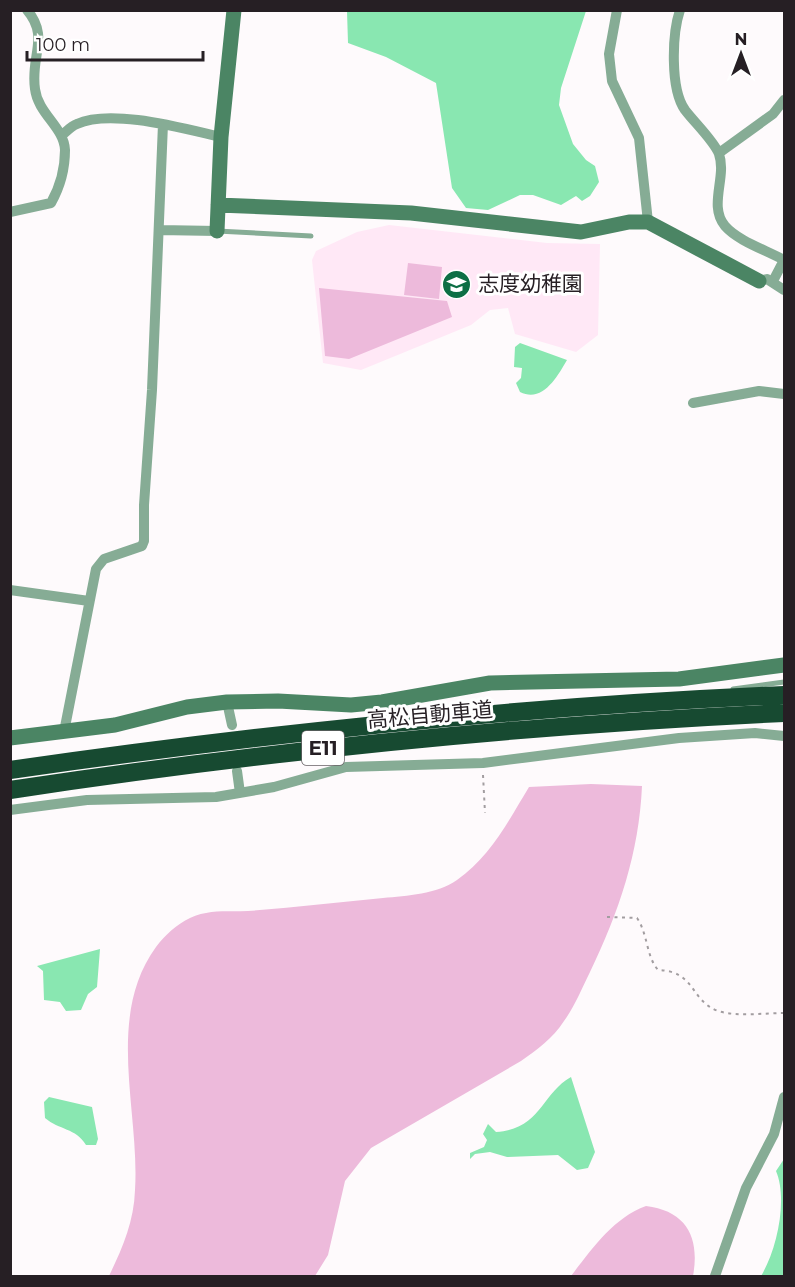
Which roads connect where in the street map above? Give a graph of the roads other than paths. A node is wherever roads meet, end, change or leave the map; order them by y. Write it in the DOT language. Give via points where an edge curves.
graph roads {
  1 [pos="27,10"];
  2 [pos="234,10"];
  3 [pos="617,10"];
  4 [pos="680,10"];
  5 [pos="784,100"];
  6 [pos="163,124"];
  7 [pos="62,135"];
  8 [pos="221,137"];
  9 [pos="719,153"];
  10 [pos="218,205"];
  11 [pos="10,212"];
  12 [pos="648,222"];
  13 [pos="159,230"];
  14 [pos="217,231"];
  15 [pos="311,236"];
  16 [pos="784,260"];
  17 [pos="766,281"];
  18 [pos="784,290"];
  19 [pos="784,394"];
  20 [pos="693,404"];
  21 [pos="10,590"];
  22 [pos="89,600"];
  23 [pos="784,665"];
  24 [pos="784,682"];
  25 [pos="784,695"];
  26 [pos="227,702"];
  27 [pos="654,702"];
  28 [pos="784,717"];
  29 [pos="232,725"];
  30 [pos="64,732"];
  31 [pos="784,736"];
  32 [pos="10,738"];
  33 [pos="10,770"];
  34 [pos="237,771"];
  35 [pos="10,790"];
  36 [pos="240,793"];
  37 [pos="10,810"];
  38 [pos="784,1097"];
  39 [pos="715,1276"];
  1 -- 7 [label="street" via="38,23 40,38 33,64 35,92 43,112"];
  2 -- 8 [label="street"];
  3 -- 12 [label="street" via="609,54 612,81 639,138"];
  4 -- 9 [label="street" via="674,71 683,107"];
  5 -- 9 [label="street" via="773,114"];
  6 -- 7 [label="street" via="93,119 76,124"];
  6 -- 8 [label="street"];
  6 -- 13 [label="street"];
  7 -- 11 [label="street" via="61,183 51,204"];
  8 -- 10 [label="street"];
  9 -- 16 [label="street" via="720,219 734,233"];
  10 -- 12 [label="street" via="411,213 581,232"];
  10 -- 14 [label="street"];
  12 -- 17 [label="street"];
  13 -- 14 [label="street"];
  13 -- 22 [label="street" via="144,541 142,546 104,559 96,569"];
  14 -- 15 [label="lane"];
  16 -- 17 [label="street"];
  17 -- 18 [label="street"];
  19 -- 20 [label="street" via="759,391"];
  21 -- 22 [label="street"];
  22 -- 30 [label="street"];
  23 -- 26 [label="street" via="678,679 490,683 351,705"];
  24 -- 27 [label="lane"];
  25 -- 27 [label="highway, 高松自動車道 / E11"];
  26 -- 29 [label="street"];
  26 -- 30 [label="street"];
  27 -- 33 [label="highway, 高松自動車道 / E11" via="399,722"];
  28 -- 35 [label="highway, 高松自動車道 / E11" via="712,717 403,740 248,756"];
  30 -- 32 [label="street"];
  31 -- 36 [label="street" via="679,738 483,763 346,767"];
  34 -- 36 [label="street"];
  36 -- 37 [label="street" via="87,800"];
  38 -- 39 [label="street" via="774,1134 746,1188"];
}
